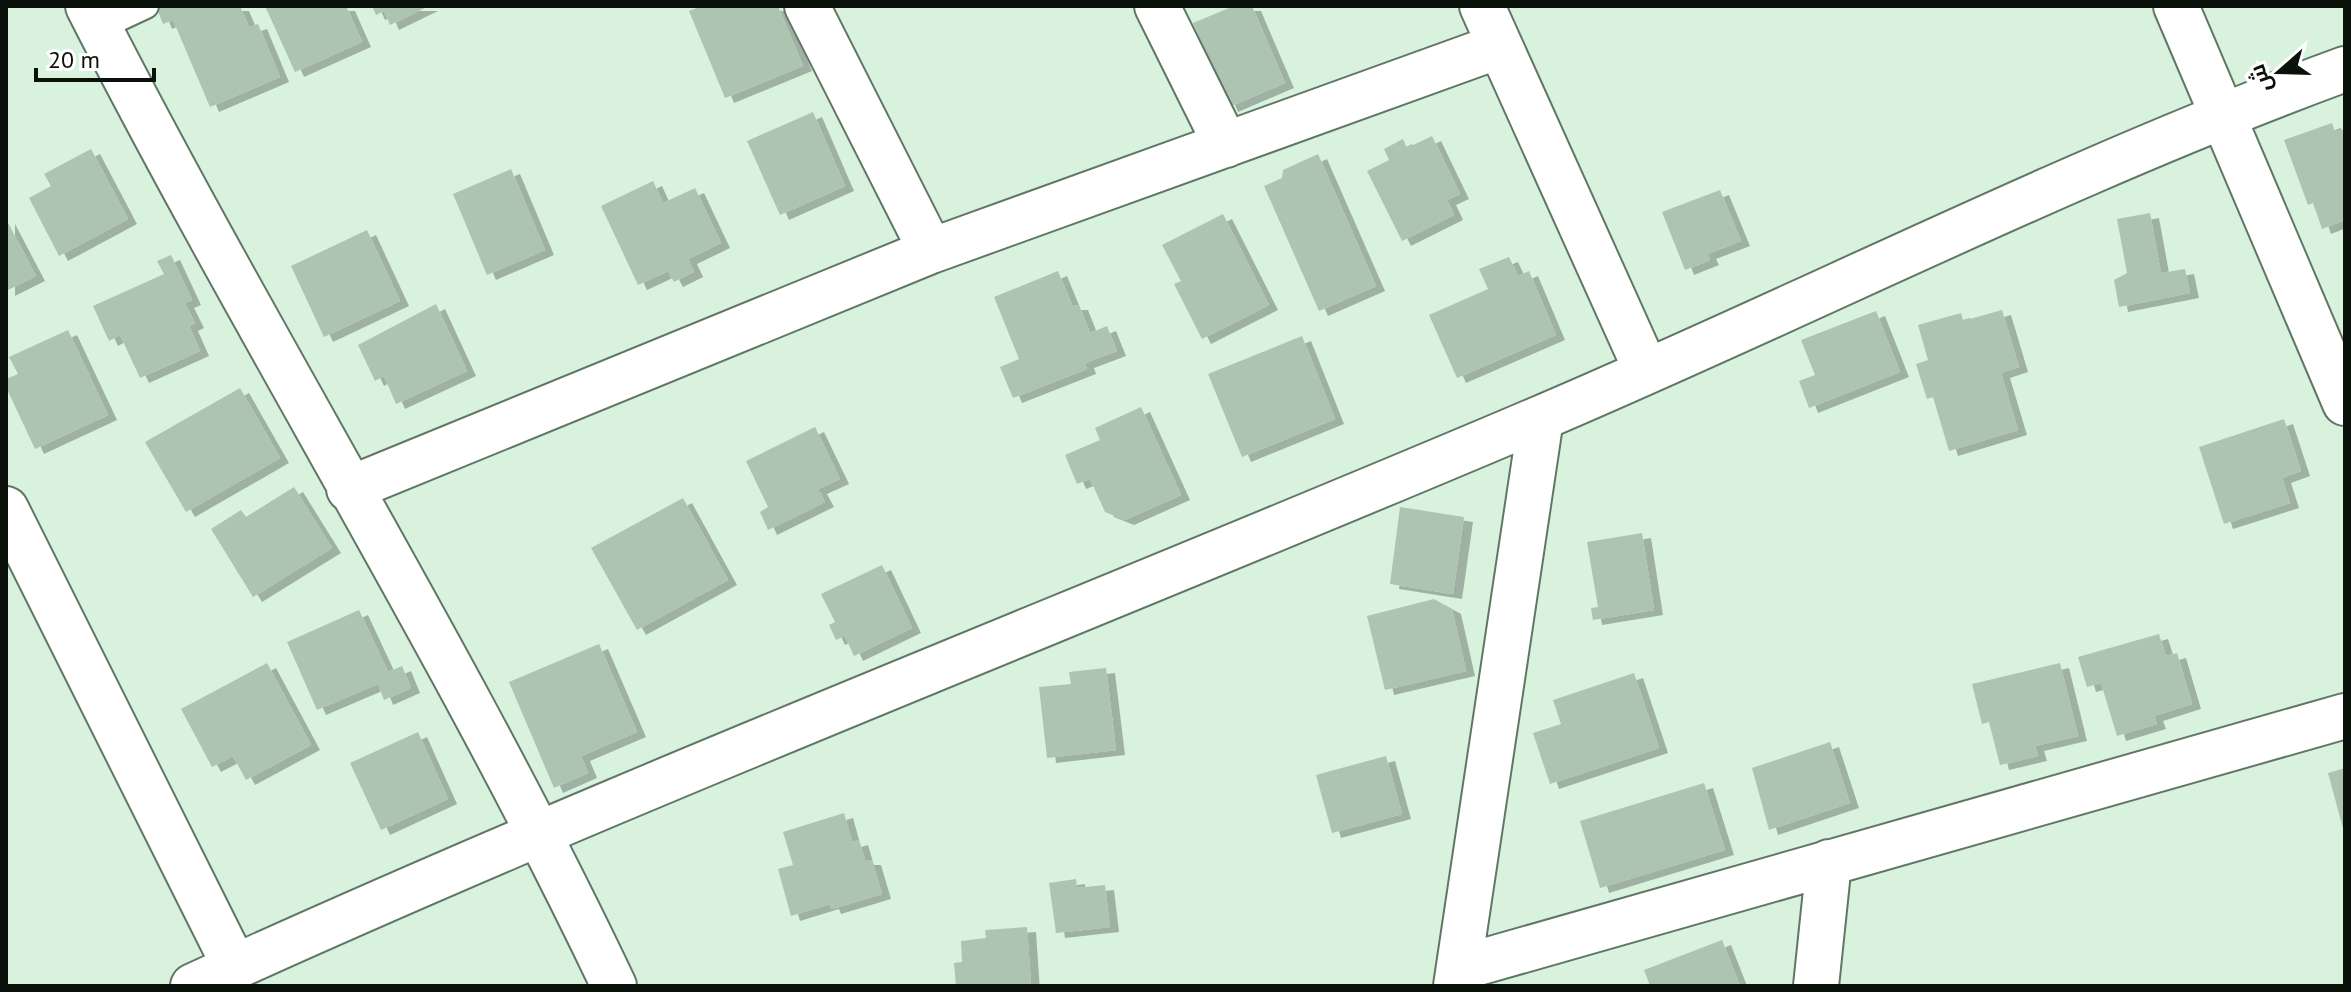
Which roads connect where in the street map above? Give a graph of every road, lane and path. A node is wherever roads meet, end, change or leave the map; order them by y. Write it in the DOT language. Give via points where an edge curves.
graph roads {
  1 [pos="146,6"];
  2 [pos="807,6"];
  3 [pos="1157,6"];
  4 [pos="1482,6"];
  5 [pos="2176,6"];
  6 [pos="93,17"];
  7 [pos="1499,46"];
  8 [pos="2345,69"];
  9 [pos="2221,115"];
  10 [pos="1226,145"];
  11 [pos="931,251"];
  12 [pos="1646,370"];
  13 [pos="2345,403"];
  14 [pos="1541,418"];
  15 [pos="349,489"];
  16 [pos="6,509"];
  17 [pos="2345,716"];
  18 [pos="542,834"];
  19 [pos="1829,862"];
  20 [pos="235,967"];
  21 [pos="1458,977"];
  22 [pos="193,986"];
  23 [pos="614,986"];
  24 [pos="1816,986"];
  1 -- 6 [label="lane"];
  2 -- 11 [label="street"];
  3 -- 10 [label="street"];
  4 -- 7 [label="street"];
  5 -- 9 [label="street"];
  6 -- 15 [label="street"];
  7 -- 10 [label="street"];
  7 -- 12 [label="street"];
  8 -- 9 [label="street"];
  9 -- 12 [label="street"];
  9 -- 13 [label="street"];
  10 -- 11 [label="street"];
  11 -- 15 [label="street"];
  12 -- 14 [label="street"];
  14 -- 18 [label="street"];
  14 -- 21 [label="street"];
  15 -- 18 [label="street"];
  16 -- 20 [label="street"];
  17 -- 19 [label="street"];
  18 -- 20 [label="street"];
  18 -- 23 [label="street"];
  19 -- 21 [label="street"];
  19 -- 24 [label="street"];
  20 -- 22 [label="street"];
}
